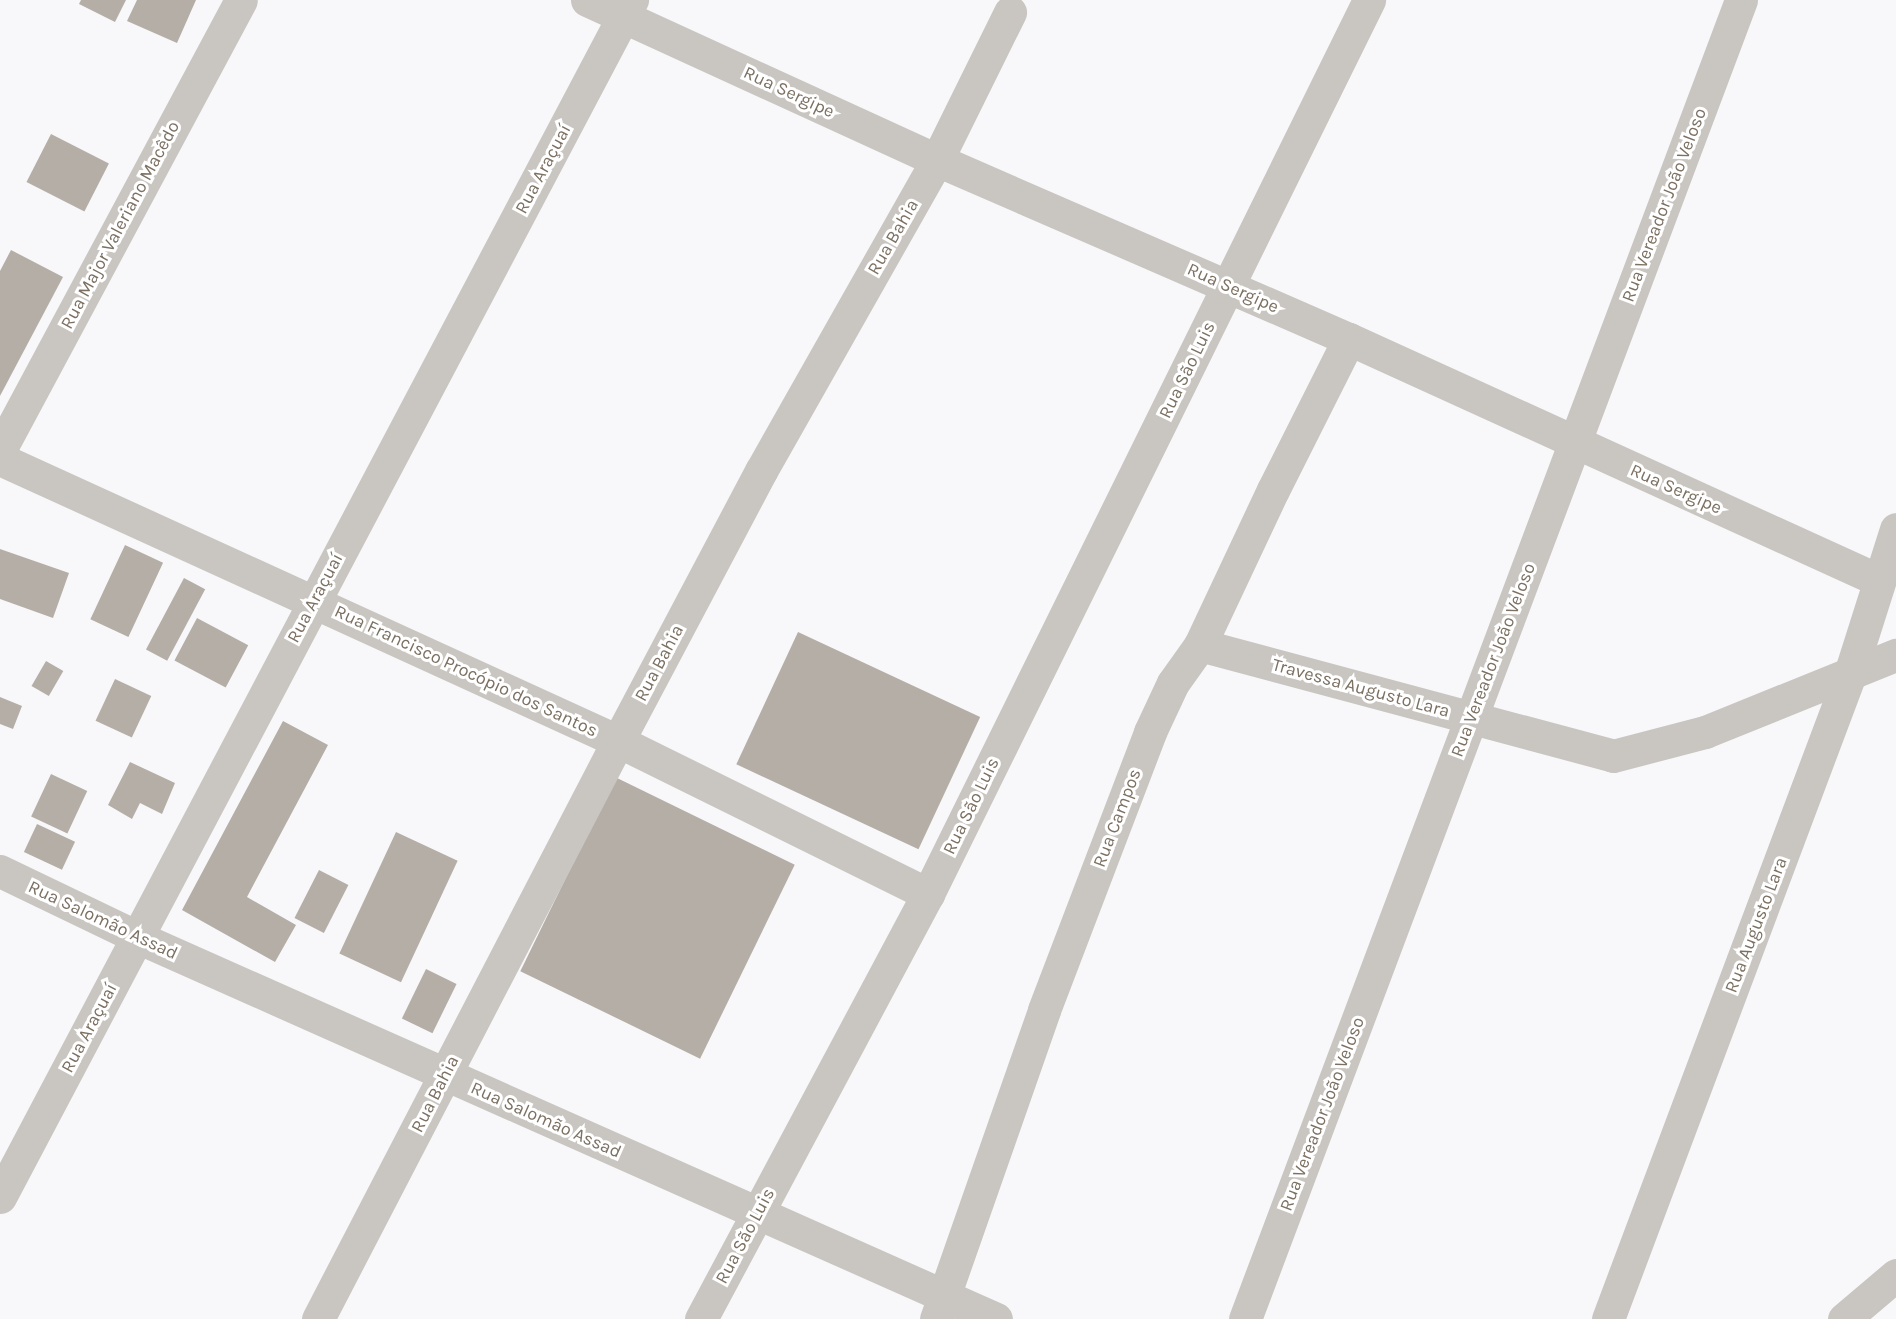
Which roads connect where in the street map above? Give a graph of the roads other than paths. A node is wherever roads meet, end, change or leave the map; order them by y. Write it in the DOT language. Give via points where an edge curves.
graph roads {
  1 [pos="241,0"];
  2 [pos="587,0"];
  3 [pos="1369,0"];
  4 [pos="1741,0"];
  5 [pos="628,8"];
  6 [pos="1010,12"];
  7 [pos="937,160"];
  8 [pos="1228,286"];
  9 [pos="1349,339"];
  10 [pos="1575,443"];
  11 [pos="0,450"];
  12 [pos="0,459"];
  13 [pos="1896,529"];
  14 [pos="1878,580"];
  15 [pos="313,601"];
  16 [pos="1200,645"];
  17 [pos="1896,655"];
  18 [pos="1850,674"];
  19 [pos="1471,719"];
  20 [pos="618,741"];
  21 [pos="0,872"];
  22 [pos="928,894"];
  23 [pos="137,938"];
  24 [pos="445,1075"];
  25 [pos="0,1197"];
  26 [pos="757,1213"];
  27 [pos="1896,1275"];
  28 [pos="939,1307"];
  29 [pos="318,1319"];
  30 [pos="701,1319"];
  31 [pos="996,1319"];
  32 [pos="1245,1319"];
  33 [pos="1608,1319"];
  34 [pos="1844,1319"];
  1 -- 11 [label="street, Rua Major Valeriano Macêdo"];
  2 -- 5 [label="street, Rua Sergipe"];
  3 -- 8 [label="street, Rua São Luis"];
  4 -- 10 [label="street, Rua Vereador João Veloso"];
  5 -- 7 [label="street, Rua Sergipe"];
  5 -- 15 [label="street, Rua Araçuaí"];
  6 -- 7 [label="street, Rua Bahia"];
  7 -- 8 [label="street, Rua Sergipe"];
  7 -- 20 [label="street, Rua Bahia" via="767,461"];
  8 -- 9 [label="street, Rua Sergipe"];
  8 -- 22 [label="street, Rua São Luis"];
  9 -- 10 [label="street, Rua Sergipe"];
  9 -- 16 [label="street, Rua Campos"];
  10 -- 14 [label="street, Rua Sergipe"];
  10 -- 19 [label="street, Rua Vereador João Veloso"];
  12 -- 15 [label="street, Rua Francisco Procópio dos Santos"];
  13 -- 14 [label="street, Rua Augusto Lara"];
  14 -- 18 [label="street, Rua Augusto Lara"];
  15 -- 20 [label="street, Rua Francisco Procópio dos Santos"];
  15 -- 23 [label="street, Rua Araçuaí"];
  16 -- 19 [label="street, Travessa Augusto Lara"];
  16 -- 28 [label="street, Rua Campos" via="1173,683 1150,732 1044,1010"];
  17 -- 18 [label="street, Travessa Augusto Lara"];
  18 -- 19 [label="street, Travessa Augusto Lara" via="1705,732 1613,756"];
  18 -- 33 [label="street, Rua Augusto Lara"];
  19 -- 32 [label="street, Rua Vereador João Veloso"];
  20 -- 22 [label="street, Rua Francisco Procópio dos Santos"];
  20 -- 24 [label="street, Rua Bahia"];
  21 -- 23 [label="street, Rua Salomão Assad"];
  22 -- 26 [label="street, Rua São Luis"];
  23 -- 24 [label="street, Rua Salomão Assad"];
  23 -- 25 [label="street, Rua Araçuaí"];
  24 -- 26 [label="street, Rua Salomão Assad"];
  24 -- 29 [label="street, Rua Bahia"];
  26 -- 28 [label="street, Rua Salomão Assad"];
  26 -- 30 [label="street, Rua São Luis"];
  27 -- 34 [label="street"];
  28 -- 31 [label="street, Rua Salomão Assad"];
}
